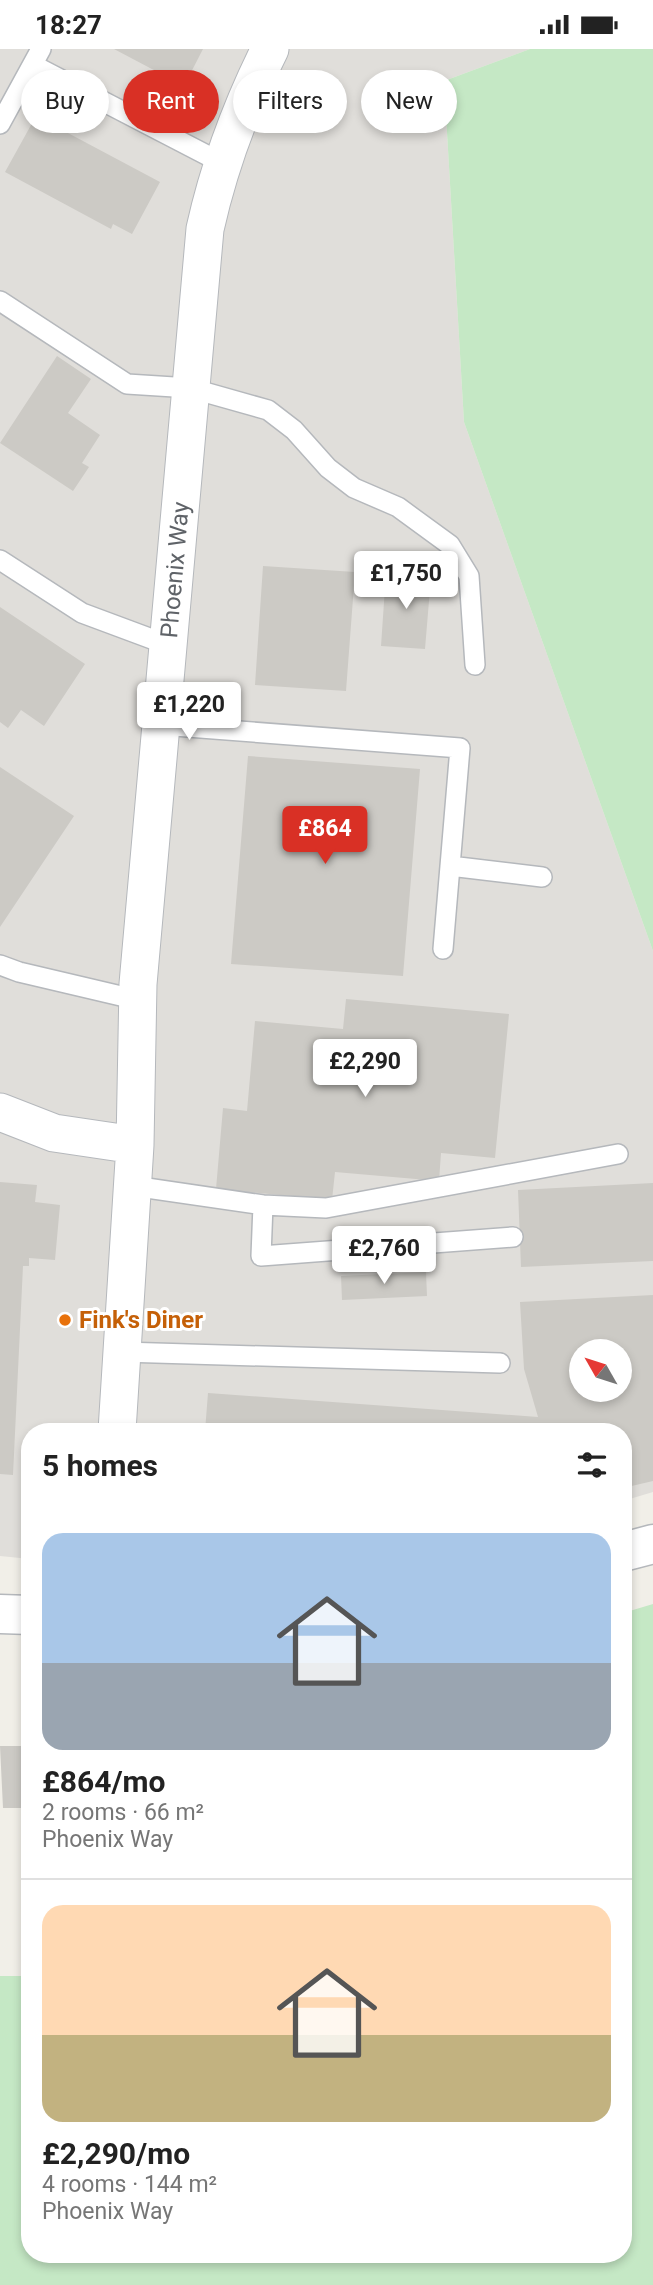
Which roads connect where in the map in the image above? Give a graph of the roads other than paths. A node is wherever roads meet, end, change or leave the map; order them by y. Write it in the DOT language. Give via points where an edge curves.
graph roads {
  1 [pos="270,49"];
  2 [pos="37,57"];
  3 [pos="0,124"];
  4 [pos="222,163"];
  5 [pos="0,301"];
  6 [pos="190,388"];
  7 [pos="0,560"];
  8 [pos="168,645"];
  9 [pos="475,665"];
  10 [pos="161,725"];
  11 [pos="450,866"];
  12 [pos="542,877"];
  13 [pos="443,949"];
  14 [pos="0,965"];
  15 [pos="138,1000"];
  16 [pos="0,1111"];
  17 [pos="135,1145"];
  18 [pos="618,1154"];
  19 [pos="133,1186"];
  20 [pos="263,1205"];
  21 [pos="513,1237"];
  22 [pos="122,1352"];
  23 [pos="500,1363"];
  24 [pos="118,1423"];
  25 [pos="653,1544"];
  26 [pos="632,1550"];
  27 [pos="0,1614"];
  28 [pos="21,1615"];
  1 -- 4 [label="street, Phoenix Way"];
  2 -- 3 [label="lane"];
  2 -- 4 [label="lane"];
  4 -- 6 [label="street, Phoenix Way" via="205,229"];
  5 -- 6 [label="lane" via="127,384"];
  6 -- 8 [label="street, Phoenix Way"];
  6 -- 9 [label="lane" via="268,410 354,488 397,507 450,545 469,576"];
  7 -- 8 [label="lane" via="82,613"];
  8 -- 10 [label="street, Phoenix Way"];
  10 -- 11 [label="lane" via="460,748"];
  10 -- 15 [label="street, Phoenix Way"];
  11 -- 12 [label="lane"];
  11 -- 13 [label="lane"];
  14 -- 15 [label="lane"];
  15 -- 17 [label="street, Phoenix Way"];
  16 -- 17 [label="street" via="54,1133"];
  17 -- 19 [label="street, Phoenix Way"];
  18 -- 20 [label="lane" via="326,1208"];
  19 -- 20 [label="lane"];
  19 -- 22 [label="street, Phoenix Way"];
  20 -- 21 [label="lane" via="261,1256"];
  22 -- 23 [label="lane"];
  22 -- 24 [label="street, Phoenix Way"];
  25 -- 26 [label="street"];
  27 -- 28 [label="street"];
}
